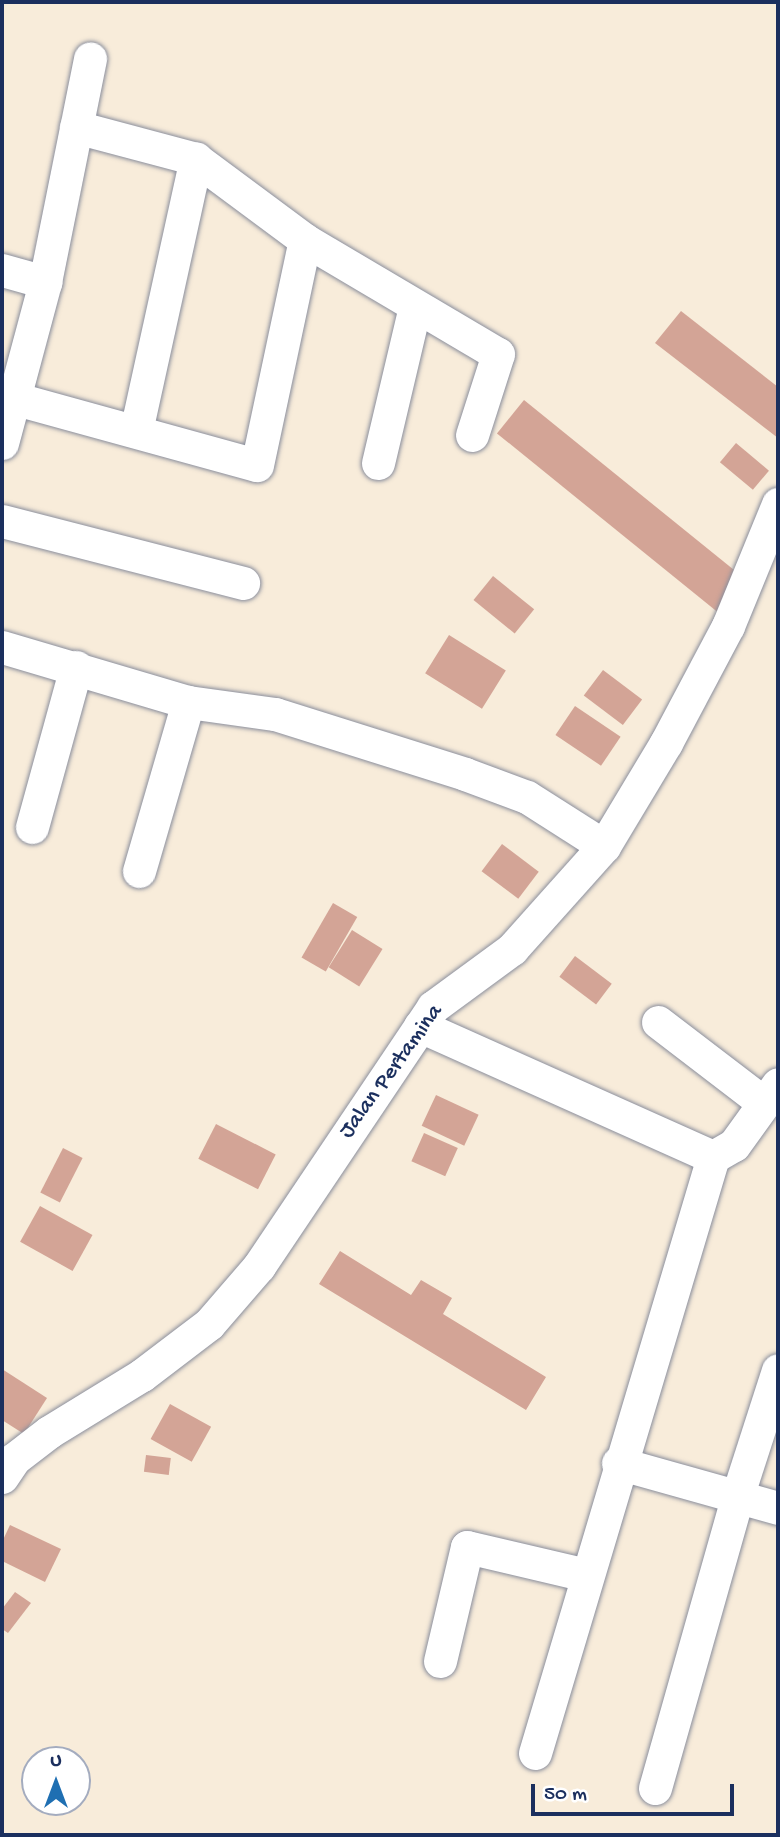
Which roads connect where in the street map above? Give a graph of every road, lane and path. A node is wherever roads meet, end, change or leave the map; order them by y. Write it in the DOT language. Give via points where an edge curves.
graph roads {
  1 [pos="90,58"];
  2 [pos="76,127"];
  3 [pos="196,159"];
  4 [pos="305,240"];
  5 [pos="2,270"];
  6 [pos="45,282"];
  7 [pos="415,306"];
  8 [pos="9,396"];
  9 [pos="136,431"];
  10 [pos="472,435"];
  11 [pos="2,443"];
  12 [pos="378,463"];
  13 [pos="778,503"];
  14 [pos="2,521"];
  15 [pos="243,583"];
  16 [pos="2,647"];
  17 [pos="76,667"];
  18 [pos="188,702"];
  19 [pos="32,827"];
  20 [pos="604,846"];
  21 [pos="139,871"];
  22 [pos="658,1022"];
  23 [pos="420,1026"];
  24 [pos="771,1094"];
  25 [pos="713,1157"];
  26 [pos="778,1370"];
  27 [pos="618,1463"];
  28 [pos="2,1477"];
  29 [pos="738,1494"];
  30 [pos="778,1508"];
  31 [pos="586,1575"];
  32 [pos="440,1661"];
  33 [pos="535,1753"];
  34 [pos="655,1788"];
  1 -- 2 [label="street"];
  2 -- 3 [label="street"];
  2 -- 6 [label="street"];
  3 -- 4 [label="street"];
  3 -- 9 [label="street"];
  4 -- 7 [label="street"];
  4 -- 9 [label="street" via="257,465"];
  5 -- 6 [label="street"];
  6 -- 8 [label="street"];
  7 -- 10 [label="street" via="498,354"];
  7 -- 12 [label="street"];
  8 -- 9 [label="street"];
  8 -- 11 [label="street"];
  13 -- 20 [label="street, Jalan Pertamina" via="727,626 666,743"];
  14 -- 15 [label="street"];
  16 -- 17 [label="street"];
  17 -- 18 [label="street"];
  17 -- 19 [label="street"];
  18 -- 20 [label="street" via="275,714 465,774 527,797"];
  18 -- 21 [label="street"];
  20 -- 23 [label="street, Jalan Pertamina" via="512,949 433,1007"];
  22 -- 24 [label="street"];
  23 -- 25 [label="street"];
  23 -- 28 [label="street, Jalan Pertamina" via="259,1266 209,1324 142,1375 49,1432 14,1459"];
  24 -- 25 [label="street" via="734,1145"];
  25 -- 27 [label="street"];
  26 -- 29 [label="street"];
  27 -- 29 [label="street"];
  27 -- 31 [label="street"];
  29 -- 30 [label="street"];
  29 -- 34 [label="street"];
  31 -- 32 [label="street" via="467,1547"];
  31 -- 33 [label="street"];
}
